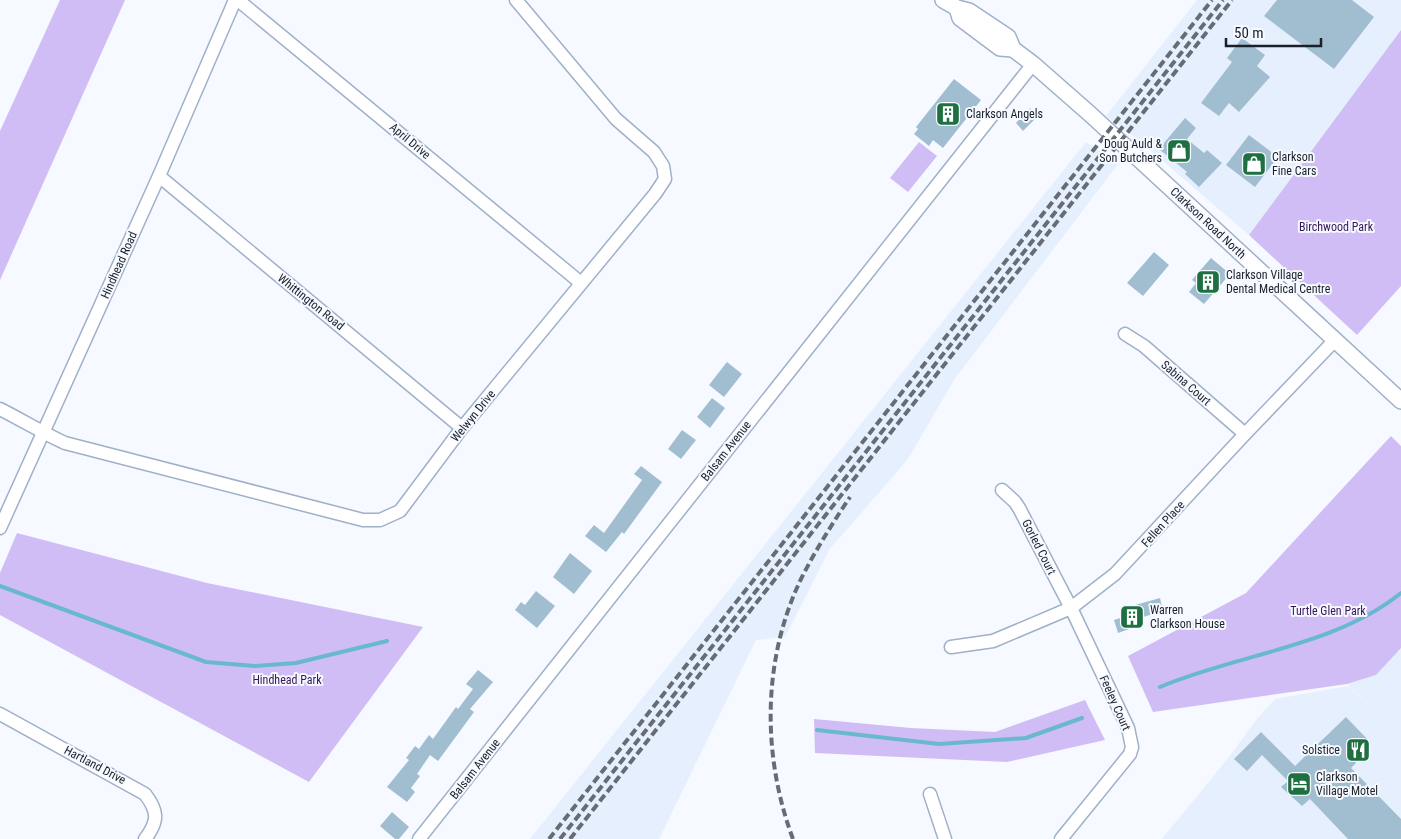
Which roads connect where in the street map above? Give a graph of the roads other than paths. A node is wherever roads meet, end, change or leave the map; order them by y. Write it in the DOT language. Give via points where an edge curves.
graph roads {
  1 [pos="237,0"];
  2 [pos="516,0"];
  3 [pos="949,3"];
  4 [pos="1033,64"];
  5 [pos="159,176"];
  6 [pos="581,283"];
  7 [pos="1125,334"];
  8 [pos="1335,340"];
  9 [pos="1401,401"];
  10 [pos="0,409"];
  11 [pos="462,428"];
  12 [pos="42,433"];
  13 [pos="1245,434"];
  14 [pos="1002,490"];
  15 [pos="0,528"];
  16 [pos="1071,608"];
  17 [pos="951,647"];
  18 [pos="0,714"];
  19 [pos="930,794"];
  20 [pos="145,839"];
  21 [pos="419,839"];
  22 [pos="945,839"];
  23 [pos="1061,839"];
  1 -- 5 [label="street, Hindhead Road"];
  1 -- 6 [label="street, April Drive"];
  2 -- 6 [label="street, Welwyn Drive" via="616,119 654,152 663,166 665,179 655,194"];
  3 -- 4 [label="street, Clarkson Road North" via="960,18 1000,48 1013,49"];
  4 -- 8 [label="street, Clarkson Road North"];
  4 -- 21 [label="street, Balsam Avenue"];
  5 -- 11 [label="street, Whittington Road"];
  5 -- 12 [label="street, Hindhead Road"];
  6 -- 11 [label="street, Welwyn Drive"];
  7 -- 13 [label="street, Sabina Court" via="1144,346"];
  8 -- 9 [label="street, Clarkson Road North"];
  8 -- 13 [label="street, Fellen Place"];
  10 -- 12 [label="street, Welwyn Drive"];
  11 -- 12 [label="street, Welwyn Drive" via="400,511 380,520 363,520 75,446"];
  12 -- 15 [label="street, Hindhead Road"];
  13 -- 16 [label="street, Fellen Place" via="1129,561"];
  14 -- 16 [label="street, Gorled Court" via="1019,508"];
  16 -- 17 [label="street, Fellen Place" via="993,641"];
  16 -- 23 [label="street, Feeley Court" via="1128,728 1132,747 1130,754"];
  18 -- 20 [label="street, Hartland Drive" via="145,794 156,817 154,828"];
  19 -- 22 [label="street"];
}
